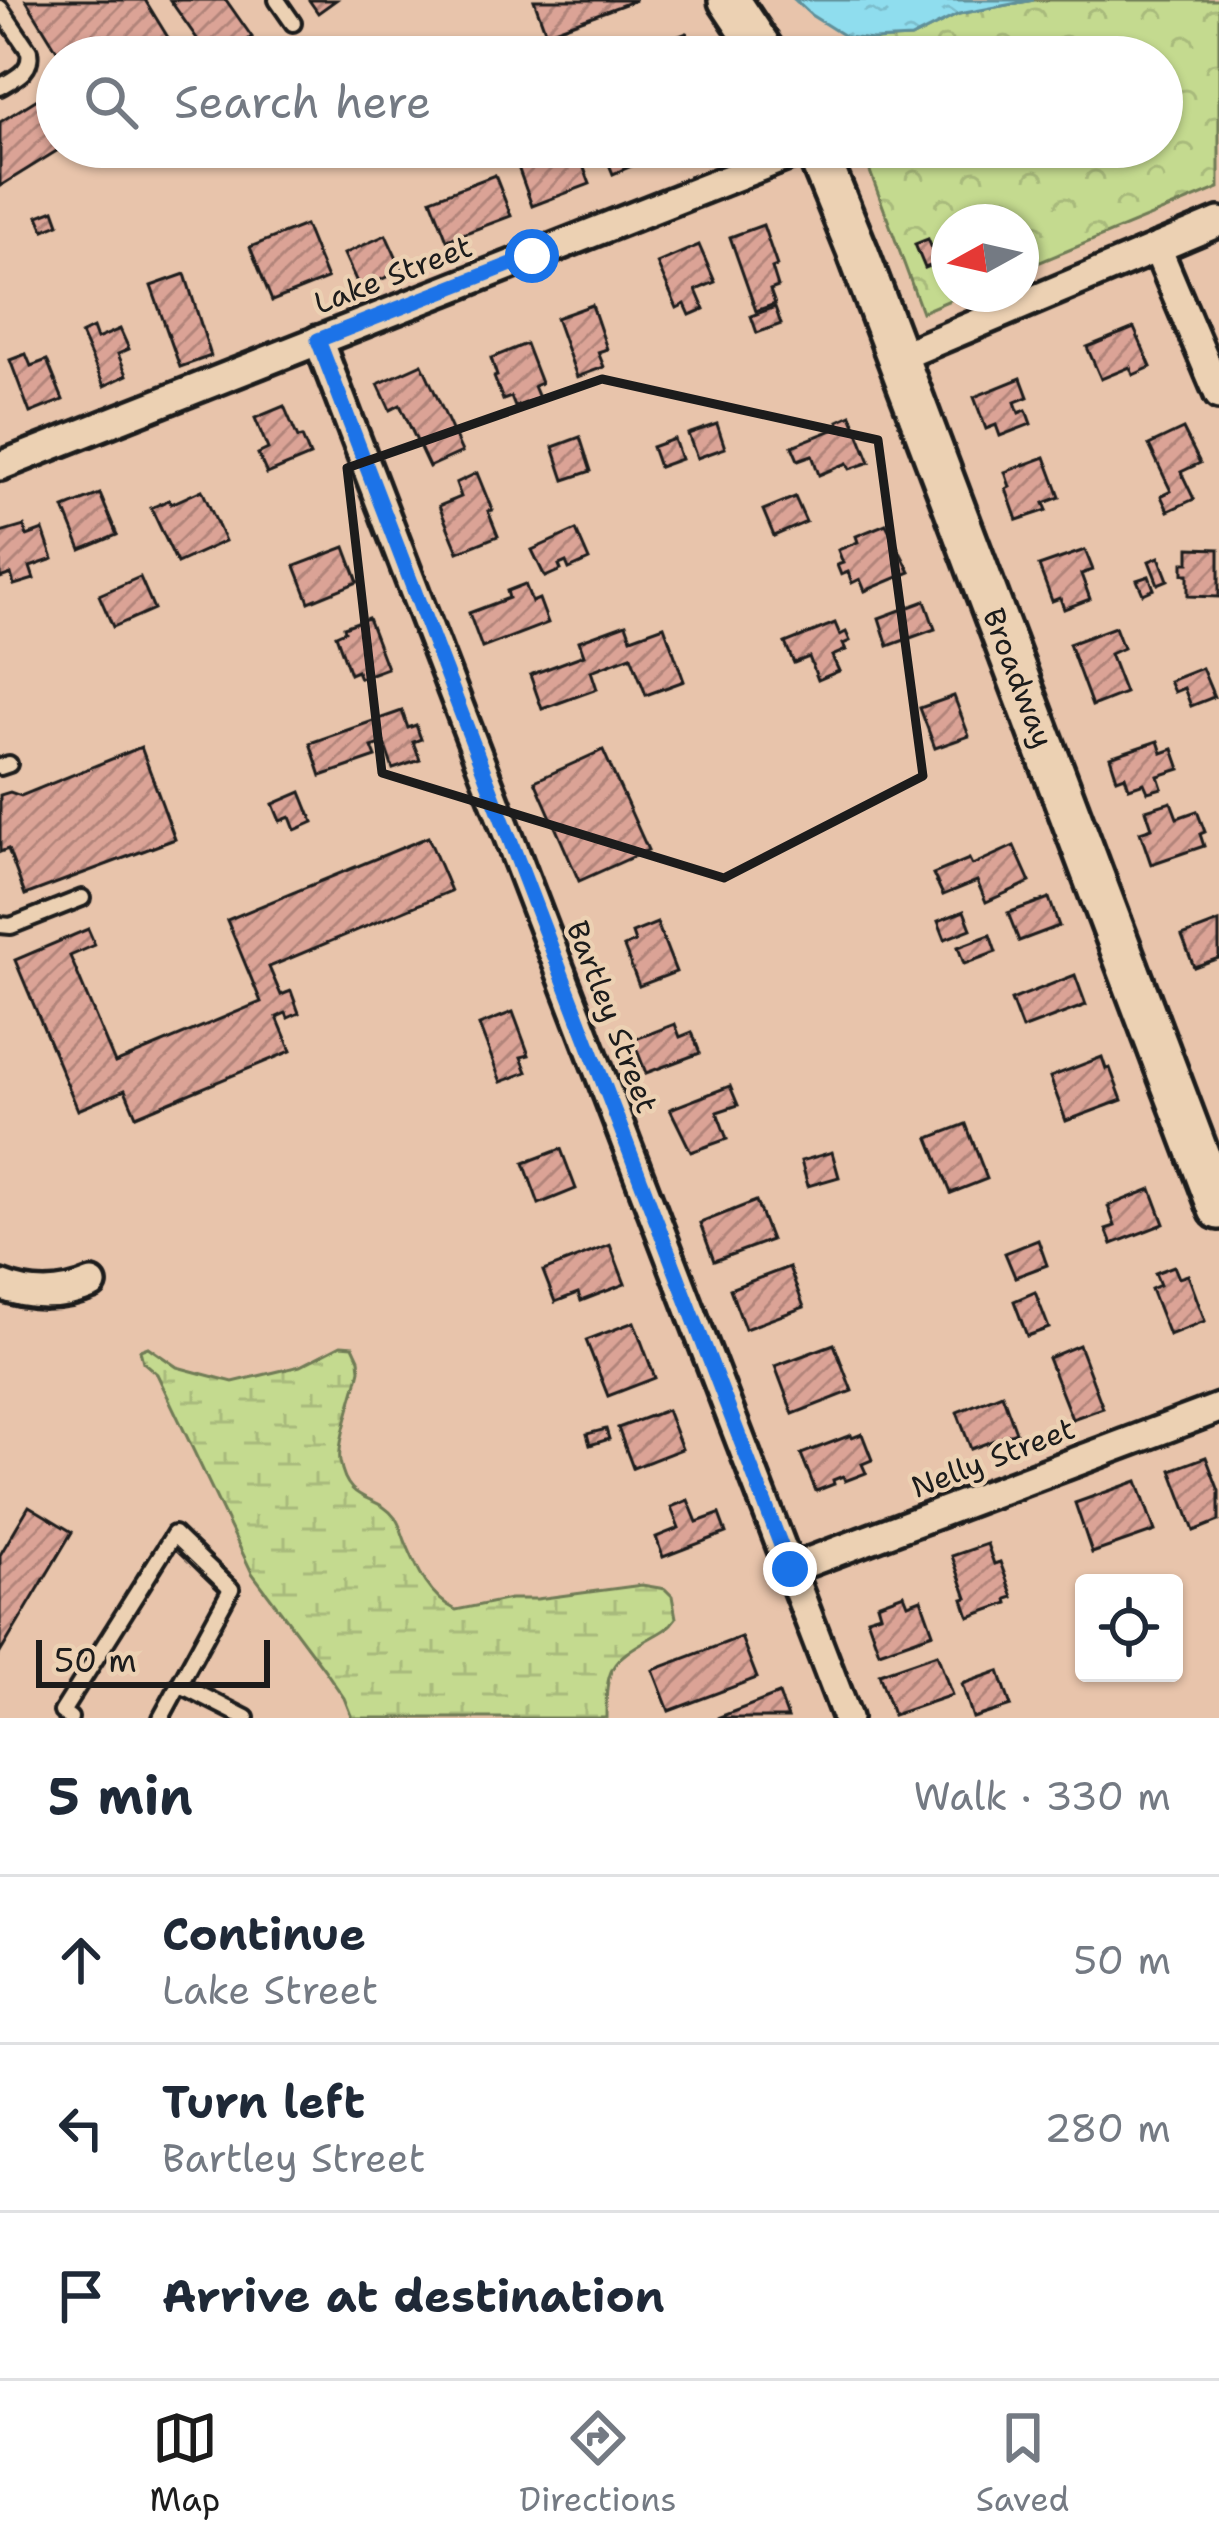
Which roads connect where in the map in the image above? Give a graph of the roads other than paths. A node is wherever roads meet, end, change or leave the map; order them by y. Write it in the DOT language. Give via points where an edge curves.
graph roads {
  1 [pos="277,0"];
  2 [pos="730,0"];
  3 [pos="0,8"];
  4 [pos="293,23"];
  5 [pos="753,36"];
  6 [pos="0,87"];
  7 [pos="758,168"];
  8 [pos="820,168"];
  9 [pos="1219,222"];
  10 [pos="1157,248"];
  11 [pos="318,340"];
  12 [pos="896,358"];
  13 [pos="1219,394"];
  14 [pos="0,466"];
  15 [pos="82,898"];
  16 [pos="0,925"];
  17 [pos="1219,1209"];
  18 [pos="92,1284"];
  19 [pos="0,1285"];
  20 [pos="1219,1408"];
  21 [pos="790,1569"];
  22 [pos="179,1684"];
  23 [pos="70,1718"];
  24 [pos="160,1718"];
  25 [pos="246,1718"];
  26 [pos="847,1718"];
  1 -- 4 [label="lane"];
  2 -- 5 [label="street"];
  3 -- 6 [label="lane" via="31,58"];
  7 -- 11 [label="street, Lake Street"];
  8 -- 12 [label="street, Broadway"];
  9 -- 10 [label="street"];
  10 -- 12 [label="street"];
  10 -- 13 [label="street"];
  11 -- 14 [label="street, Lake Street"];
  11 -- 21 [label="street, Bartley Street"];
  12 -- 17 [label="street, Broadway"];
  15 -- 16 [label="lane"];
  18 -- 19 [label="street" via="60,1294"];
  20 -- 21 [label="street, Nelly Street"];
  21 -- 26 [label="street, Bartley Street"];
  22 -- 23 [label="lane" via="231,1589 174,1534 62,1712"];
  22 -- 24 [label="lane"];
  22 -- 25 [label="lane"];
}
